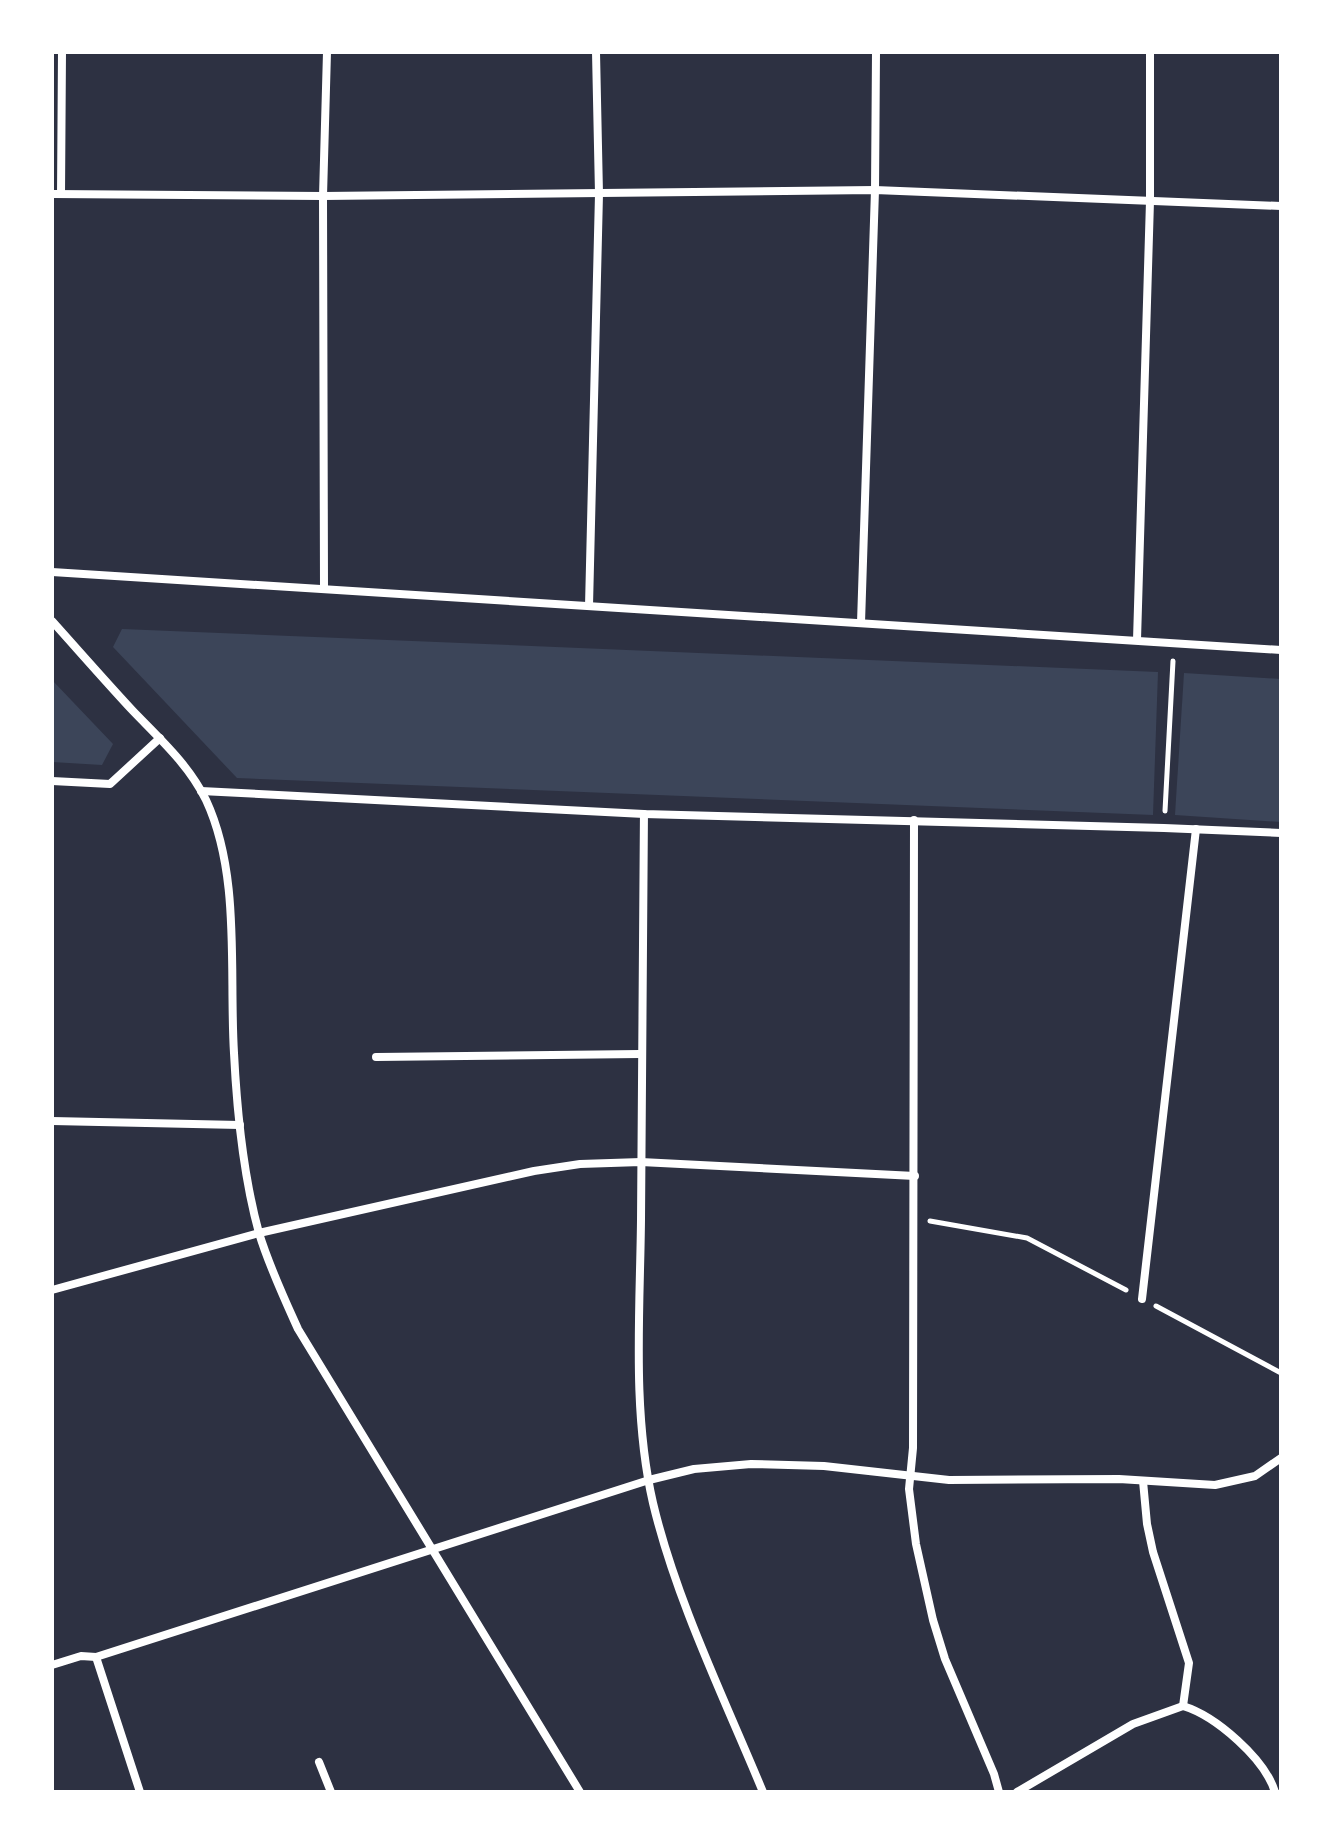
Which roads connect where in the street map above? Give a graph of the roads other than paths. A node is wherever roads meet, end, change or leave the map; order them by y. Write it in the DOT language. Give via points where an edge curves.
graph roads {
  1 [pos="62,52"];
  2 [pos="327,52"];
  3 [pos="596,52"];
  4 [pos="876,52"];
  5 [pos="1150,52"];
  6 [pos="875,190"];
  7 [pos="56,194"];
  8 [pos="599,194"];
  9 [pos="323,196"];
  10 [pos="1150,201"];
  11 [pos="1281,206"];
  12 [pos="52,572"];
  13 [pos="324,589"];
  14 [pos="589,606"];
  15 [pos="52,621"];
  16 [pos="861,623"];
  17 [pos="1137,640"];
  18 [pos="1281,650"];
  19 [pos="160,738"];
  20 [pos="52,781"];
  21 [pos="201,791"];
  22 [pos="644,814"];
  23 [pos="914,820"];
  24 [pos="1196,829"];
  25 [pos="1281,833"];
  26 [pos="640,1054"];
  27 [pos="376,1057"];
  28 [pos="52,1121"];
  29 [pos="240,1125"];
  30 [pos="641,1162"];
  31 [pos="915,1176"];
  32 [pos="259,1233"];
  33 [pos="52,1290"];
  34 [pos="1142,1299"];
  35 [pos="1281,1458"];
  36 [pos="910,1476"];
  37 [pos="649,1480"];
  38 [pos="1143,1481"];
  39 [pos="433,1550"];
  40 [pos="96,1657"];
  41 [pos="52,1665"];
  42 [pos="1183,1706"];
  43 [pos="319,1762"];
  44 [pos="140,1792"];
  45 [pos="331,1792"];
  46 [pos="580,1792"];
  47 [pos="763,1792"];
  48 [pos="999,1792"];
  49 [pos="1017,1792"];
  50 [pos="1275,1792"];
  1 -- 7 [label="street"];
  2 -- 9 [label="street"];
  3 -- 8 [label="street"];
  4 -- 6 [label="street"];
  5 -- 10 [label="street"];
  6 -- 8 [label="street"];
  6 -- 10 [label="street"];
  6 -- 16 [label="street"];
  7 -- 9 [label="street"];
  8 -- 9 [label="street"];
  8 -- 14 [label="street"];
  9 -- 13 [label="street"];
  10 -- 11 [label="street"];
  10 -- 17 [label="street"];
  12 -- 13 [label="street"];
  13 -- 14 [label="street"];
  14 -- 16 [label="street"];
  15 -- 19 [label="street"];
  16 -- 17 [label="street"];
  17 -- 18 [label="street"];
  19 -- 20 [label="street" via="110,784"];
  19 -- 21 [label="street"];
  21 -- 22 [label="street"];
  21 -- 29 [label="street" via="216,827 232,934"];
  22 -- 23 [label="street"];
  22 -- 26 [label="street"];
  23 -- 24 [label="street"];
  23 -- 31 [label="street"];
  24 -- 25 [label="street"];
  24 -- 34 [label="street"];
  26 -- 27 [label="street"];
  26 -- 30 [label="street"];
  28 -- 29 [label="street"];
  29 -- 32 [label="street"];
  30 -- 31 [label="street"];
  30 -- 32 [label="street" via="534,1171"];
  30 -- 37 [label="street" via="640,1371"];
  31 -- 36 [label="street"];
  32 -- 33 [label="street"];
  32 -- 39 [label="street" via="298,1329"];
  35 -- 38 [label="street" via="1255,1476 1215,1485"];
  36 -- 37 [label="street" via="751,1464"];
  36 -- 38 [label="street"];
  36 -- 48 [label="street" via="910,1503 933,1620"];
  37 -- 39 [label="street"];
  37 -- 47 [label="street" via="682,1594"];
  38 -- 42 [label="street" via="1153,1552 1189,1663"];
  39 -- 40 [label="street"];
  39 -- 46 [label="street"];
  40 -- 41 [label="street"];
  40 -- 44 [label="street"];
  42 -- 49 [label="street" via="1133,1724"];
  42 -- 50 [label="street" via="1229,1732 1265,1771"];
  43 -- 45 [label="street"];
}
